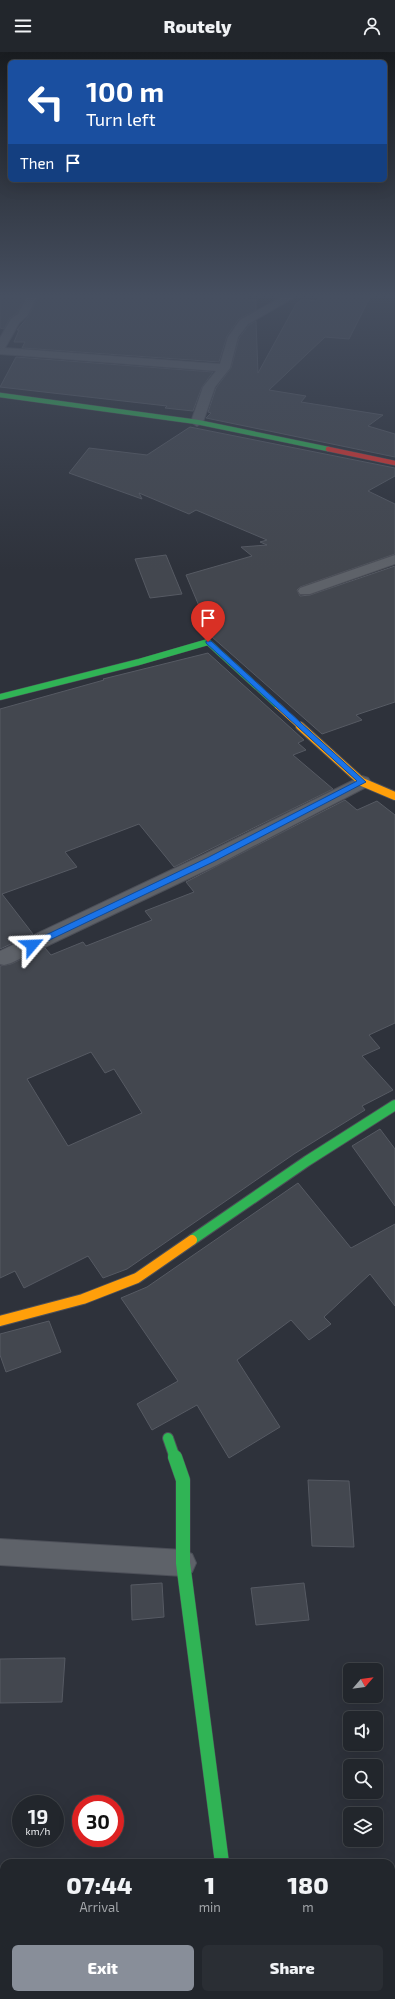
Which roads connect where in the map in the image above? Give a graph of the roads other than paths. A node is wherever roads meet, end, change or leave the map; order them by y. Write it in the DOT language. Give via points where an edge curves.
graph roads {
  1 [pos="209,388"];
  2 [pos="0,395"];
  3 [pos="197,422"];
  4 [pos="395,463"];
  5 [pos="395,559"];
  6 [pos="305,591"];
  7 [pos="0,697"];
  8 [pos="362,782"];
  9 [pos="395,796"];
  10 [pos="4,958"];
  11 [pos="395,1105"];
  12 [pos="0,1322"];
  13 [pos="168,1438"];
  14 [pos="0,1552"];
  15 [pos="183,1564"];
  16 [pos="221,1859"];
  1 -- 3 [label="street"];
  2 -- 3 [label="street"];
  3 -- 4 [label="street"];
  5 -- 6 [label="street"];
  7 -- 8 [label="street" via="208,642"];
  8 -- 9 [label="street"];
  8 -- 10 [label="street" via="210,860"];
  11 -- 12 [label="street" via="307,1161 137,1278 83,1299"];
  13 -- 15 [label="street" via="184,1480"];
  14 -- 15 [label="lane"];
  15 -- 16 [label="street"];
}
